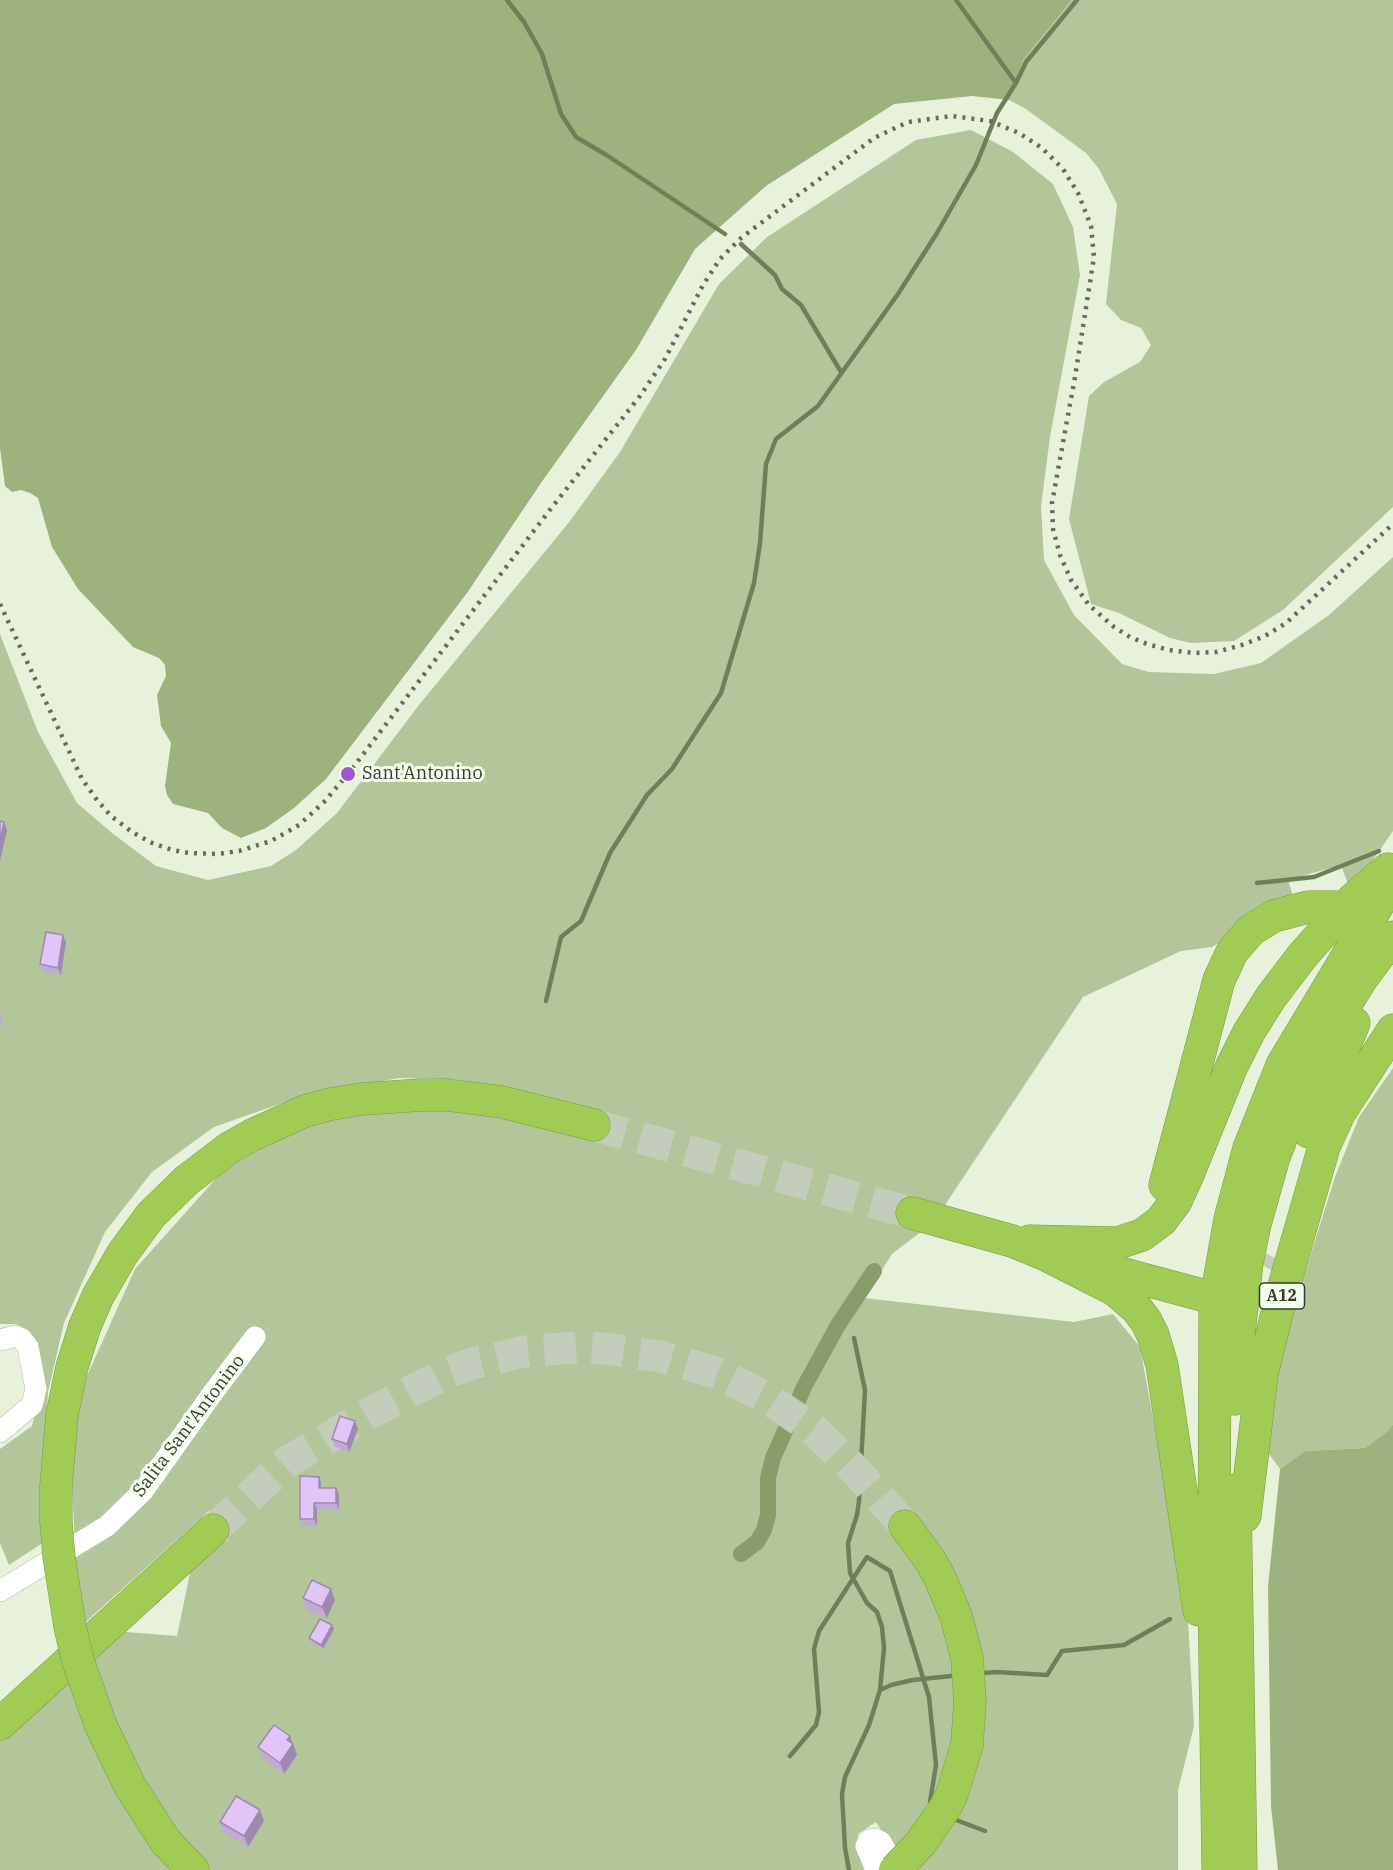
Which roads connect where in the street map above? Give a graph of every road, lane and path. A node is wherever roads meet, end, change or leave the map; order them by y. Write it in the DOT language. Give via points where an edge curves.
graph roads {
  1 [pos="1393,864"];
  2 [pos="1393,880"];
  3 [pos="1335,907"];
  4 [pos="1393,937"];
  5 [pos="1393,963"];
  6 [pos="1393,1030"];
  7 [pos="594,1125"];
  8 [pos="912,1213"];
  9 [pos="1012,1240"];
  10 [pos="1076,1244"];
  11 [pos="1046,1254"];
  12 [pos="1271,1256"];
  13 [pos="1202,1295"];
  14 [pos="255,1337"];
  15 [pos="0,1340"];
  16 [pos="0,1431"];
  17 [pos="905,1526"];
  18 [pos="213,1530"];
  19 [pos="1237,1582"];
  20 [pos="0,1591"];
  21 [pos="1214,1691"];
  22 [pos="6,1715"];
  23 [pos="193,1870"];
  24 [pos="876,1870"];
  25 [pos="896,1870"];
  26 [pos="1218,1870"];
  27 [pos="1241,1870"];
  1 -- 10 [label="highway" via="1353,899 1304,955 1249,1032 1169,1212 1152,1228 1130,1240"];
  2 -- 21 [label="highway" via="1282,1065 1249,1148 1230,1219 1215,1304"];
  3 -- 10 [label="highway" via="1308,907 1274,916 1251,930 1232,952 1219,980 1161,1194 1148,1212 1128,1227"];
  4 -- 19 [label="highway" via="1350,996 1313,1062 1282,1135 1255,1224 1242,1302 1235,1381"];
  5 -- 12 [label="highway" via="1351,1027 1308,1134"];
  6 -- 19 [label="highway, A12" via="1340,1112 1324,1147 1282,1293 1262,1374"];
  7 -- 23 [label="highway, bridge" via="502,1102 448,1095 393,1095 305,1111 229,1148 187,1180 152,1215 123,1253 98,1296 72,1367 62,1415 57,1474 59,1557 70,1627 101,1726 130,1786 166,1842"];
  8 -- 9 [label="highway"];
  9 -- 10 [label="highway"];
  9 -- 11 [label="highway"];
  11 -- 13 [label="highway"];
  11 -- 21 [label="highway" via="1115,1290 1137,1309 1153,1335 1162,1365"];
  14 -- 20 [label="street, Salita Sant'Antonino" via="143,1491 106,1526"];
  15 -- 16 [label="street" via="15,1336 28,1347 36,1389 32,1405"];
  17 -- 25 [label="highway, bridge" via="930,1560 956,1616 967,1658 970,1701 967,1745 952,1794 920,1844"];
  18 -- 22 [label="highway"];
  19 -- 27 [label="highway"];
  21 -- 26 [label="highway"];
  24 -- 25 [label="street" via="866,1846 874,1839 881,1842"];
}
